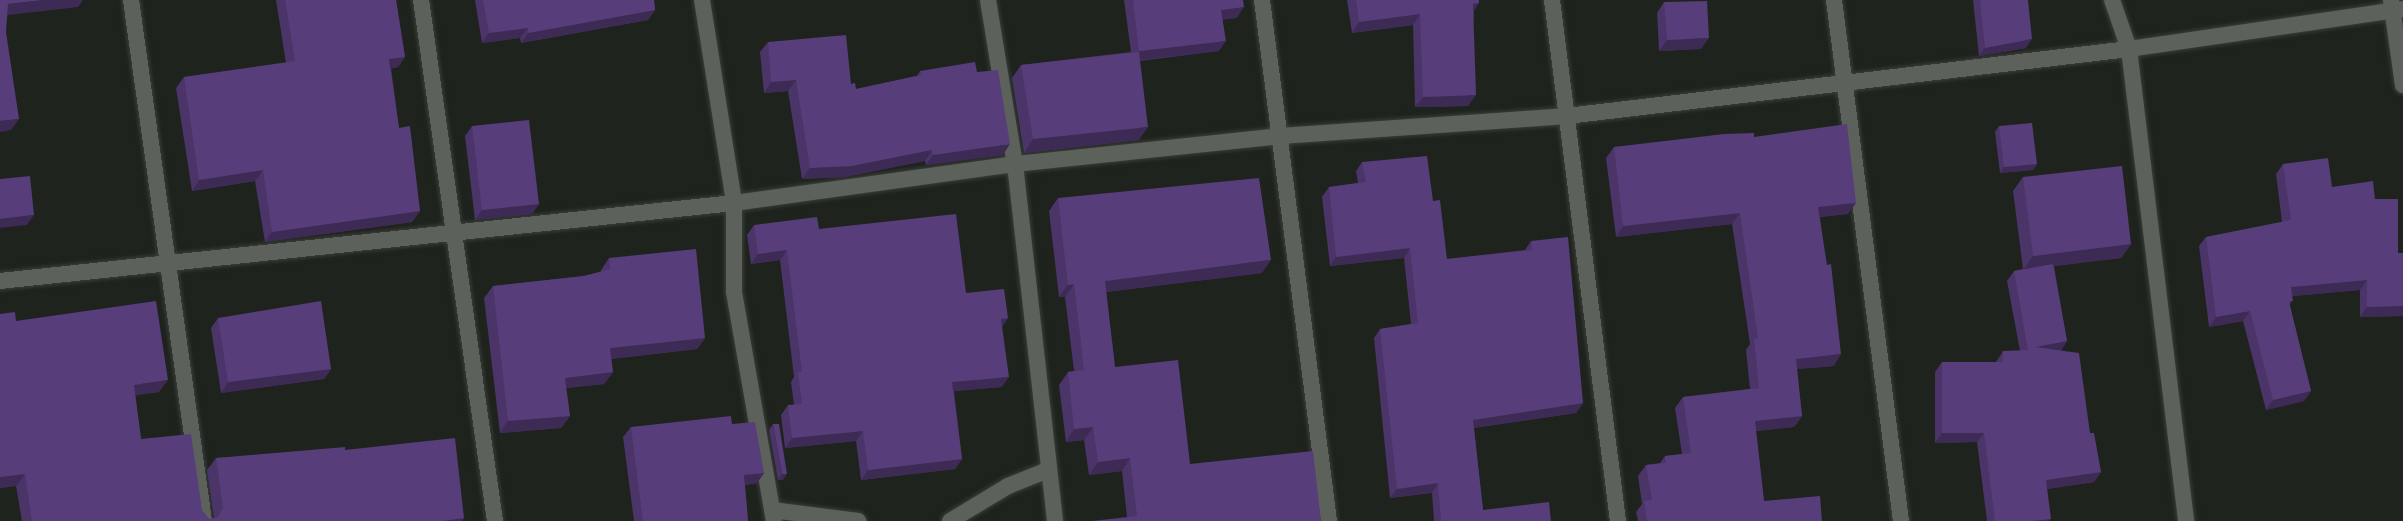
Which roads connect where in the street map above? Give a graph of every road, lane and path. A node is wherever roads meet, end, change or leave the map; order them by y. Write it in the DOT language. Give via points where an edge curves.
graph roads {
  1 [pos="131,0"];
  2 [pos="421,0"];
  3 [pos="702,0"];
  4 [pos="988,0"];
  5 [pos="1262,0"];
  6 [pos="1552,0"];
  7 [pos="1834,0"];
  8 [pos="2112,0"];
  9 [pos="2396,7"];
  10 [pos="2129,49"];
  11 [pos="1846,83"];
  12 [pos="2403,85"];
  13 [pos="1566,116"];
  14 [pos="1281,136"];
  15 [pos="1016,164"];
  16 [pos="734,203"];
  17 [pos="454,231"];
  18 [pos="167,262"];
  19 [pos="0,281"];
  20 [pos="1048,470"];
  21 [pos="773,515"];
  22 [pos="204,521"];
  23 [pos="495,521"];
  24 [pos="858,521"];
  25 [pos="950,521"];
  26 [pos="1055,521"];
  27 [pos="1329,521"];
  28 [pos="1618,521"];
  29 [pos="1901,521"];
  30 [pos="2186,521"];
  1 -- 18 [label="street"];
  2 -- 17 [label="street"];
  3 -- 16 [label="street"];
  4 -- 15 [label="street"];
  5 -- 14 [label="street"];
  6 -- 13 [label="street"];
  7 -- 11 [label="street"];
  8 -- 10 [label="street"];
  9 -- 10 [label="street"];
  9 -- 12 [label="street"];
  10 -- 11 [label="street"];
  10 -- 30 [label="street"];
  11 -- 13 [label="street"];
  11 -- 29 [label="street"];
  13 -- 14 [label="street"];
  13 -- 28 [label="street"];
  14 -- 15 [label="street"];
  14 -- 27 [label="street"];
  15 -- 16 [label="street"];
  15 -- 20 [label="street"];
  16 -- 17 [label="street"];
  16 -- 21 [label="street" via="734,292"];
  17 -- 18 [label="street"];
  17 -- 23 [label="street"];
  18 -- 19 [label="street"];
  18 -- 22 [label="street"];
  20 -- 25 [label="street" via="1008,486"];
  20 -- 26 [label="street"];
  21 -- 24 [label="street"];
}
